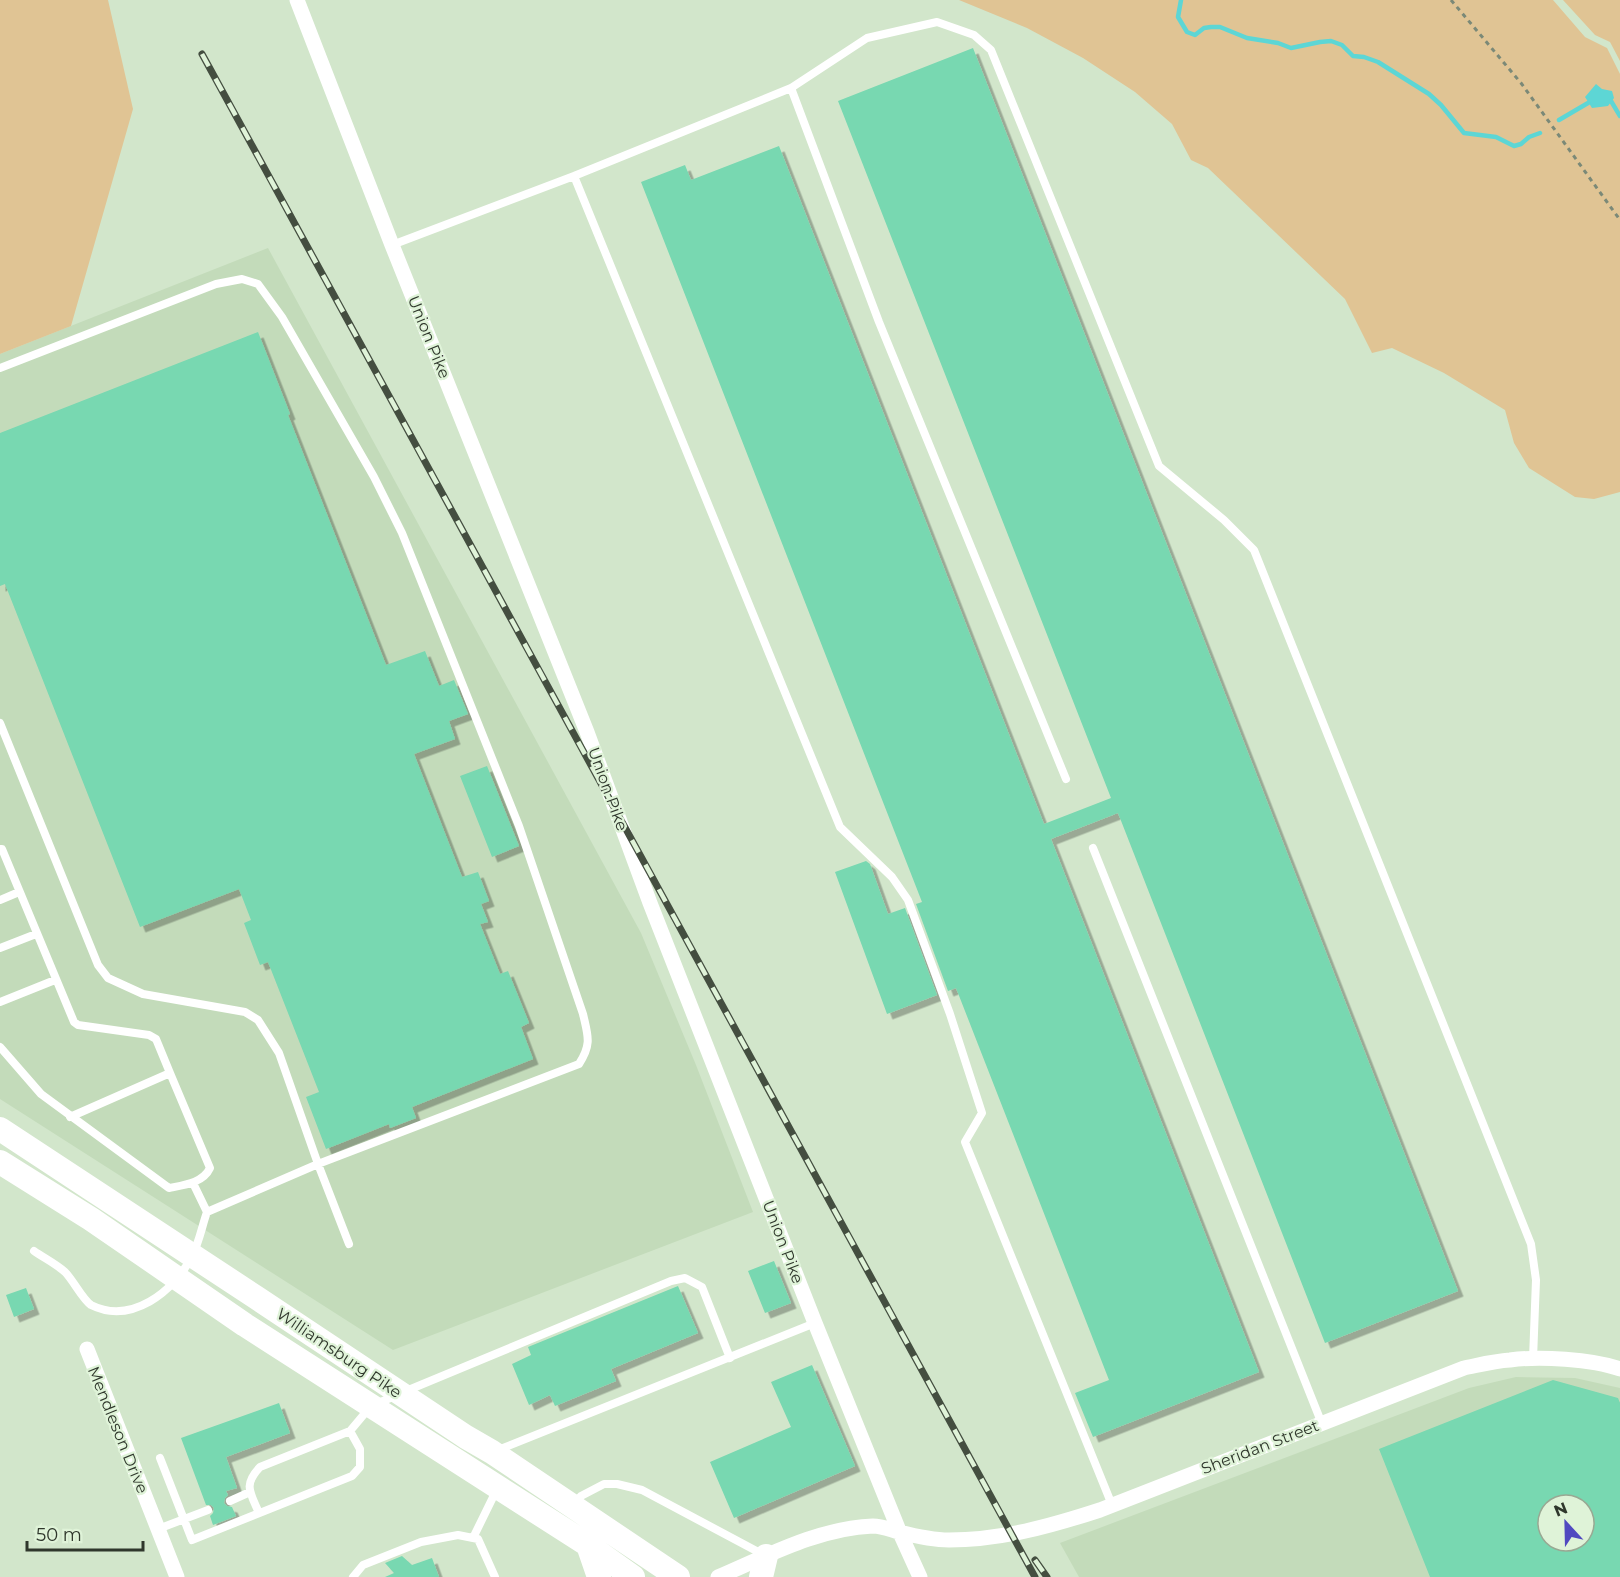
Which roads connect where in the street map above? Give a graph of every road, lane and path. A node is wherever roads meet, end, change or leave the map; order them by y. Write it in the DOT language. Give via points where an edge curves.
graph roads {
  1 [pos="297,0"];
  2 [pos="1451,0"];
  3 [pos="791,88"];
  4 [pos="574,176"];
  5 [pos="1620,220"];
  6 [pos="392,245"];
  7 [pos="0,368"];
  8 [pos="0,723"];
  9 [pos="1066,779"];
  10 [pos="1093,848"];
  11 [pos="1,849"];
  12 [pos="19,892"];
  13 [pos="0,900"];
  14 [pos="36,934"];
  15 [pos="0,948"];
  16 [pos="55,981"];
  17 [pos="0,1002"];
  18 [pos="0,1047"];
  19 [pos="170,1073"];
  20 [pos="70,1117"];
  21 [pos="0,1130"];
  22 [pos="0,1162"];
  23 [pos="318,1164"];
  24 [pos="193,1183"];
  25 [pos="207,1212"];
  26 [pos="349,1245"];
  27 [pos="34,1251"];
  28 [pos="192,1256"];
  29 [pos="177,1278"];
  30 [pos="815,1323"];
  31 [pos="87,1349"];
  32 [pos="730,1358"];
  33 [pos="1533,1359"];
  34 [pos="1620,1369"];
  35 [pos="400,1393"];
  36 [pos="371,1406"];
  37 [pos="1322,1424"];
  38 [pos="351,1431"];
  39 [pos="492,1452"];
  40 [pos="160,1458"];
  41 [pos="497,1488"];
  42 [pos="250,1492"];
  43 [pos="230,1501"];
  44 [pos="1112,1505"];
  45 [pos="572,1506"];
  46 [pos="207,1510"];
  47 [pos="259,1513"];
  48 [pos="184,1519"];
  49 [pos="158,1529"];
  50 [pos="900,1533"];
  51 [pos="473,1538"];
  52 [pos="588,1545"];
  53 [pos="764,1566"];
  54 [pos="177,1577"];
  55 [pos="353,1577"];
  56 [pos="495,1577"];
  57 [pos="599,1577"];
  58 [pos="633,1577"];
  59 [pos="678,1577"];
  60 [pos="718,1577"];
  61 [pos="920,1577"];
  1 -- 6 [label="street, Union Pike"];
  2 -- 5 [label="path" via="1521,83"];
  3 -- 4 [label="lane"];
  3 -- 9 [label="lane" via="879,322"];
  3 -- 33 [label="lane" via="867,38 937,22 974,35 991,50 1160,466 1254,550 1531,1244 1536,1280"];
  4 -- 6 [label="lane"];
  4 -- 44 [label="lane" via="840,827 892,877 908,900 982,1113 965,1142"];
  6 -- 30 [label="street, Union Pike" via="587,732"];
  7 -- 23 [label="lane" via="216,284 242,279 258,284 327,394 397,524 515,815 584,1014 589,1041 586,1054 579,1064"];
  8 -- 23 [label="lane" via="98,965 108,978 143,994 245,1012 258,1020 279,1053"];
  10 -- 37 [label="lane"];
  11 -- 12 [label="lane"];
  12 -- 13 [label="lane"];
  12 -- 14 [label="lane"];
  14 -- 15 [label="lane"];
  14 -- 16 [label="lane"];
  16 -- 17 [label="lane"];
  16 -- 19 [label="lane" via="74,1022 149,1035 156,1039"];
  18 -- 20 [label="lane" via="41,1094"];
  19 -- 20 [label="lane"];
  19 -- 24 [label="lane" via="210,1168"];
  20 -- 24 [label="lane" via="169,1188"];
  21 -- 28 [label="main road, Williamsburg Pike"];
  22 -- 29 [label="main road, Williamsburg Pike"];
  23 -- 25 [label="lane"];
  23 -- 26 [label="lane"];
  24 -- 25 [label="lane"];
  25 -- 28 [label="lane"];
  27 -- 29 [label="lane" via="65,1272 88,1304 111,1312 136,1309 152,1302"];
  28 -- 29 [label="lane"];
  28 -- 35 [label="main road, Williamsburg Pike"];
  29 -- 36 [label="main road, Williamsburg Pike"];
  30 -- 32 [label="lane"];
  30 -- 50 [label="street, Union Pike"];
  31 -- 49 [label="street, Mendleson Drive"];
  32 -- 35 [label="lane" via="702,1287 685,1278"];
  32 -- 39 [label="lane"];
  33 -- 34 [label="street, Sheridan Street" via="1606,1364"];
  33 -- 37 [label="street, Sheridan Street" via="1464,1368"];
  35 -- 36 [label="lane"];
  35 -- 39 [label="main road, Williamsburg Pike"];
  36 -- 38 [label="lane"];
  36 -- 41 [label="main road, Williamsburg Pike"];
  37 -- 44 [label="street, Sheridan Street"];
  38 -- 42 [label="lane" via="260,1467 251,1477"];
  38 -- 47 [label="lane" via="360,1449 360,1467 352,1476"];
  39 -- 45 [label="main road, Williamsburg Pike"];
  40 -- 48 [label="lane"];
  41 -- 51 [label="lane"];
  41 -- 52 [label="main road, Williamsburg Pike"];
  42 -- 43 [label="lane"];
  42 -- 47 [label="lane"];
  44 -- 50 [label="street, Sheridan Street" via="1055,1525 1011,1534 948,1540"];
  45 -- 53 [label="lane" via="581,1496 604,1484 642,1490"];
  45 -- 59 [label="main road, Williamsburg Pike"];
  46 -- 48 [label="lane"];
  47 -- 48 [label="lane" via="192,1540"];
  48 -- 49 [label="lane"];
  49 -- 54 [label="street, Mendleson Drive"];
  50 -- 53 [label="street, Sheridan Street" via="876,1526 826,1534"];
  50 -- 61 [label="street, Union Pike"];
  51 -- 55 [label="lane" via="458,1535 421,1542 363,1565"];
  51 -- 56 [label="lane" via="478,1539"];
  52 -- 57 [label="main road"];
  52 -- 58 [label="main road, Williamsburg Pike"];
  53 -- 60 [label="street, Sheridan Street"];
}
